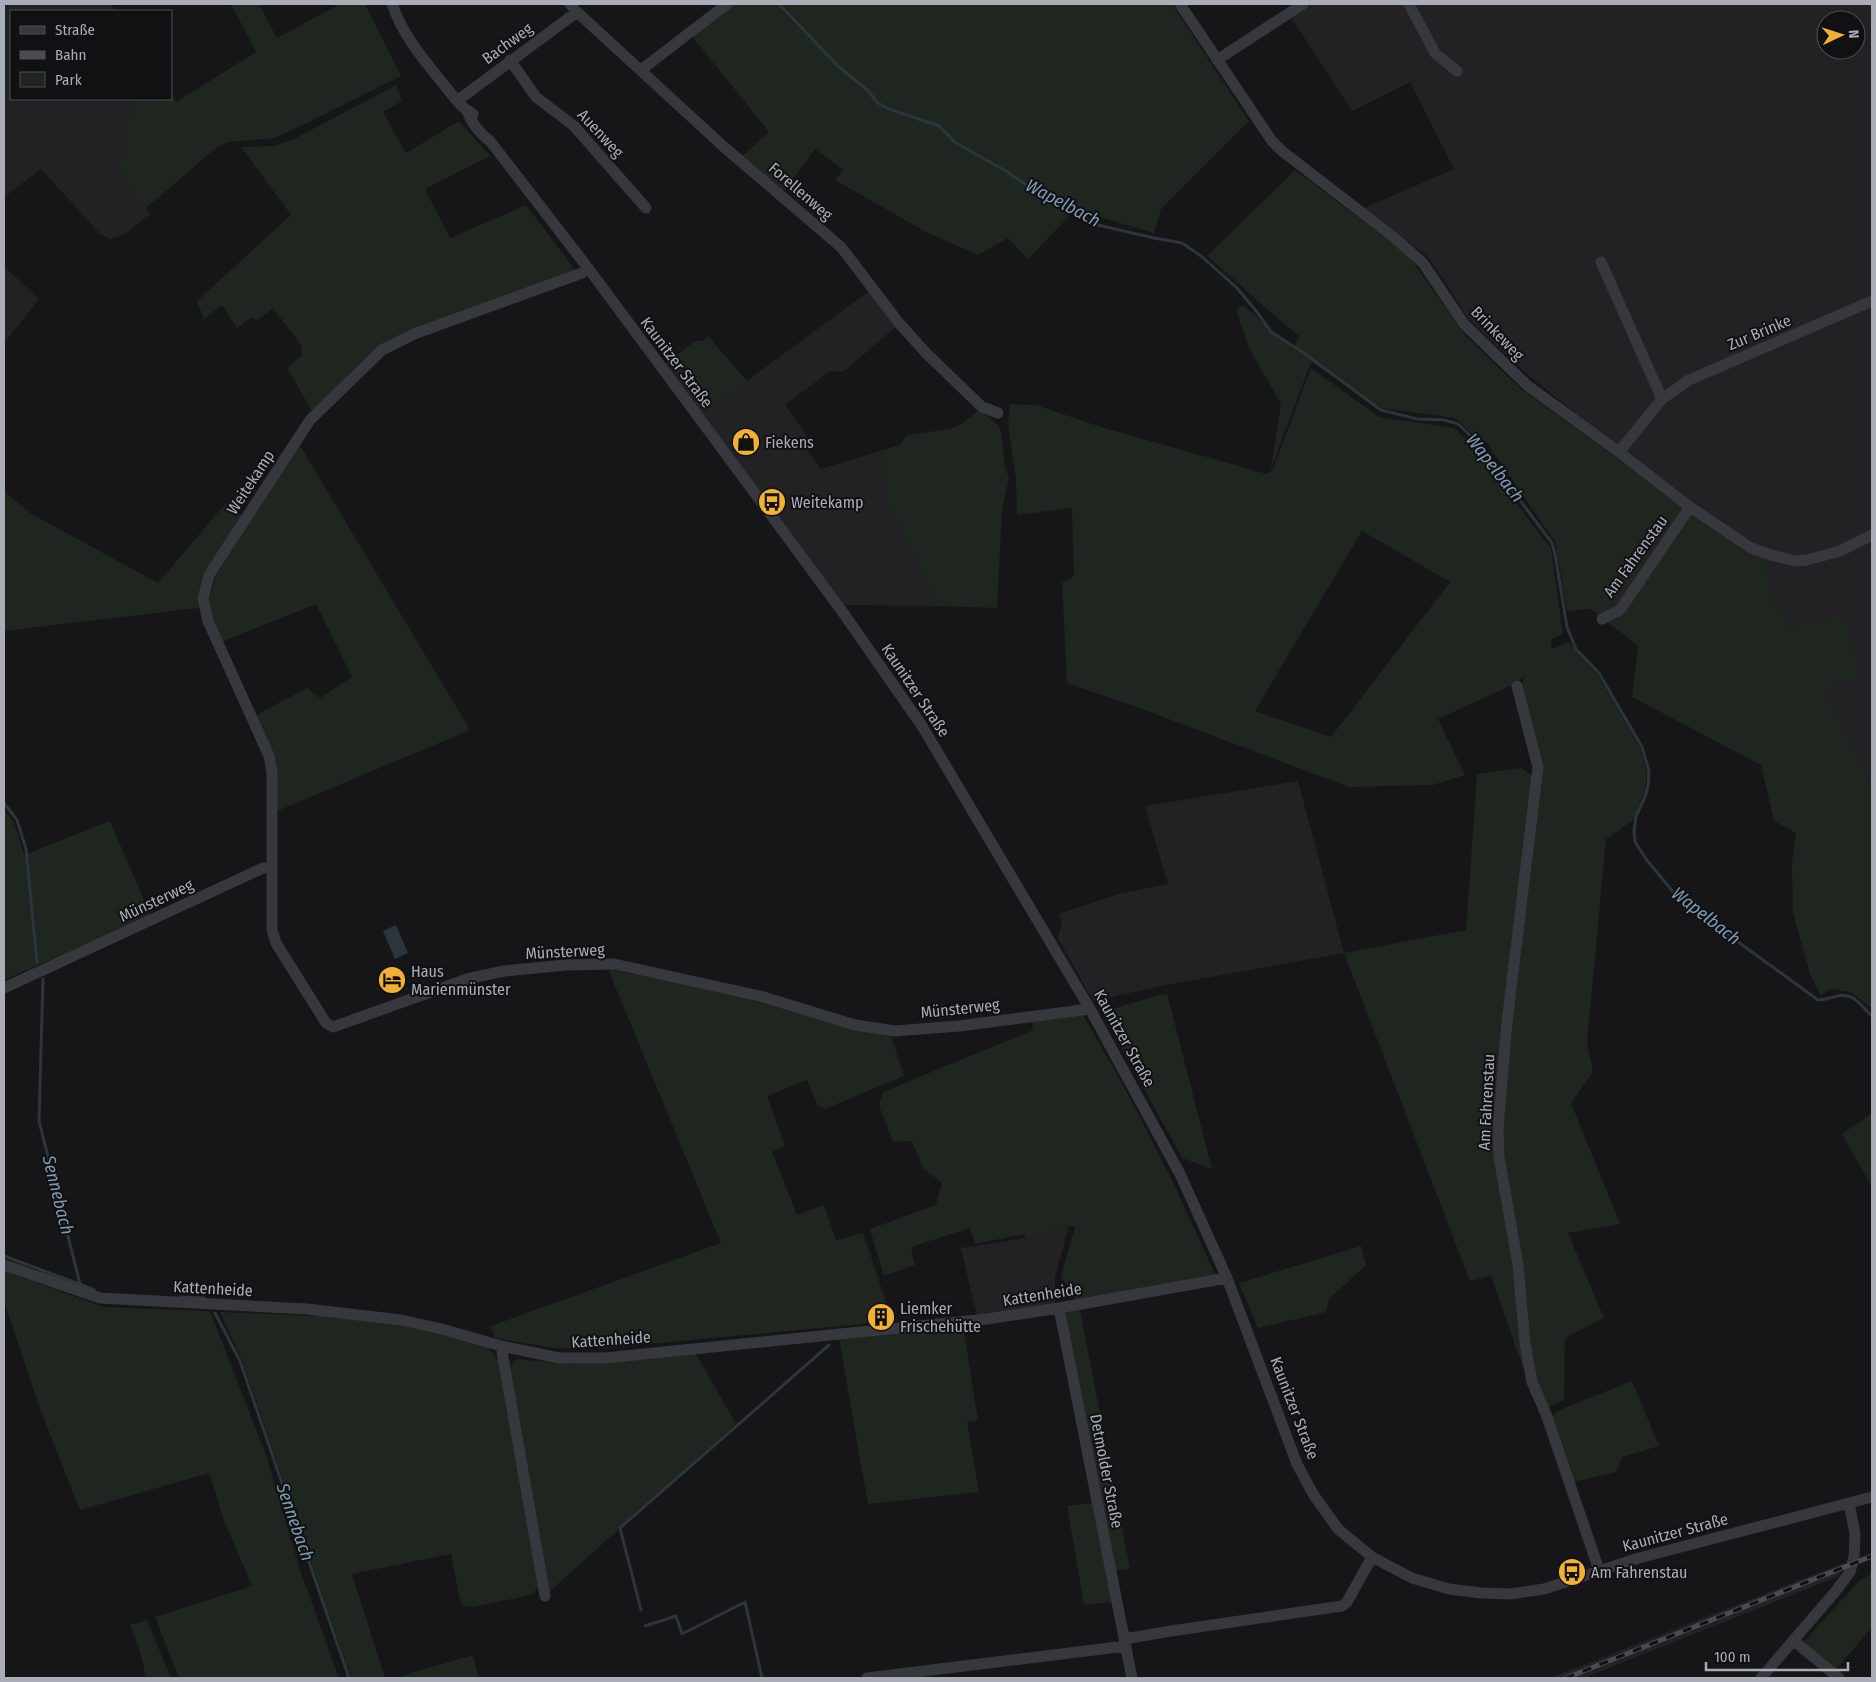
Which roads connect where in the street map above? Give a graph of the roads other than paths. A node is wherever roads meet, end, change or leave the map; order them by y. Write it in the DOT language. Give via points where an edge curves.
graph roads {
  1 [pos="392,4"];
  2 [pos="727,4"];
  3 [pos="1180,4"];
  4 [pos="1303,4"];
  5 [pos="1409,4"];
  6 [pos="573,8"];
  7 [pos="510,60"];
  8 [pos="1217,60"];
  9 [pos="641,70"];
  10 [pos="1457,71"];
  11 [pos="457,101"];
  12 [pos="646,208"];
  13 [pos="1601,262"];
  14 [pos="588,268"];
  15 [pos="1872,301"];
  16 [pos="1662,398"];
  17 [pos="998,413"];
  18 [pos="1619,452"];
  19 [pos="1690,507"];
  20 [pos="1872,536"];
  21 [pos="1602,619"];
  22 [pos="1517,686"];
  23 [pos="271,868"];
  24 [pos="4,988"];
  25 [pos="1090,1009"];
  26 [pos="4,1265"];
  27 [pos="1227,1278"];
  28 [pos="1059,1308"];
  29 [pos="501,1346"];
  30 [pos="1872,1497"];
  31 [pos="1849,1503"];
  32 [pos="1372,1557"];
  33 [pos="1599,1570"];
  34 [pos="545,1596"];
  35 [pos="1794,1641"];
  36 [pos="1125,1642"];
  37 [pos="867,1678"];
  38 [pos="1132,1678"];
  39 [pos="1761,1678"];
  40 [pos="1839,1678"];
  1 -- 11 [label="street, Kaunitzer Straße" via="410,42"];
  2 -- 9 [label="street"];
  3 -- 8 [label="street, Brinkeweg"];
  4 -- 8 [label="street"];
  5 -- 10 [label="street" via="1435,53"];
  6 -- 7 [label="street, Bachweg"];
  6 -- 9 [label="street, Forellenweg"];
  7 -- 11 [label="street, Bachweg"];
  7 -- 12 [label="street, Auenweg" via="536,97 574,126"];
  8 -- 18 [label="street, Brinkeweg" via="1282,151 1396,238 1423,263 1464,324 1528,386"];
  9 -- 17 [label="street, Forellenweg" via="724,147 841,247 926,353 982,407"];
  11 -- 14 [label="street, Kaunitzer Straße"];
  13 -- 16 [label="street"];
  14 -- 23 [label="street, Weitekamp" via="582,273 414,334 382,350 310,420 209,575 204,599 208,621 269,756 272,772"];
  14 -- 25 [label="street, Kaunitzer Straße" via="844,614 922,726"];
  15 -- 16 [label="street, Zur Brinke" via="1689,380"];
  16 -- 18 [label="street, Zur Brinke"];
  18 -- 19 [label="street, Brinkeweg"];
  19 -- 20 [label="street, Brinkeweg" via="1751,548 1795,560 1820,558"];
  19 -- 21 [label="street, Am Fahrenstau" via="1620,610"];
  22 -- 33 [label="street, Am Fahrenstau" via="1538,767 1507,1022 1498,1129 1499,1157 1518,1265 1532,1382"];
  23 -- 24 [label="street, Münsterweg" via="264,868"];
  23 -- 25 [label="street, Münsterweg" via="272,930 276,943 328,1026 333,1027 467,979 504,971 614,964 760,996 855,1025 895,1031"];
  25 -- 27 [label="street, Kaunitzer Straße" via="1180,1174"];
  26 -- 29 [label="street, Kattenheide" via="100,1298 307,1309 401,1320"];
  27 -- 28 [label="street, Kattenheide"];
  27 -- 32 [label="street, Kaunitzer Straße" via="1298,1464 1313,1494 1338,1529"];
  28 -- 29 [label="street, Kattenheide" via="987,1319 605,1358 558,1358"];
  28 -- 36 [label="street, Detmolder Straße"];
  29 -- 34 [label="street"];
  30 -- 31 [label="street, Kaunitzer Straße"];
  31 -- 33 [label="street, Kaunitzer Straße"];
  31 -- 35 [label="street" via="1855,1534 1850,1572"];
  32 -- 33 [label="street, Kaunitzer Straße" via="1412,1578 1449,1589 1481,1593 1510,1594 1544,1589"];
  32 -- 36 [label="street" via="1342,1606 1171,1630"];
  35 -- 39 [label="street"];
  35 -- 40 [label="street"];
  36 -- 37 [label="street"];
  36 -- 38 [label="street, Detmolder Straße"];
}
